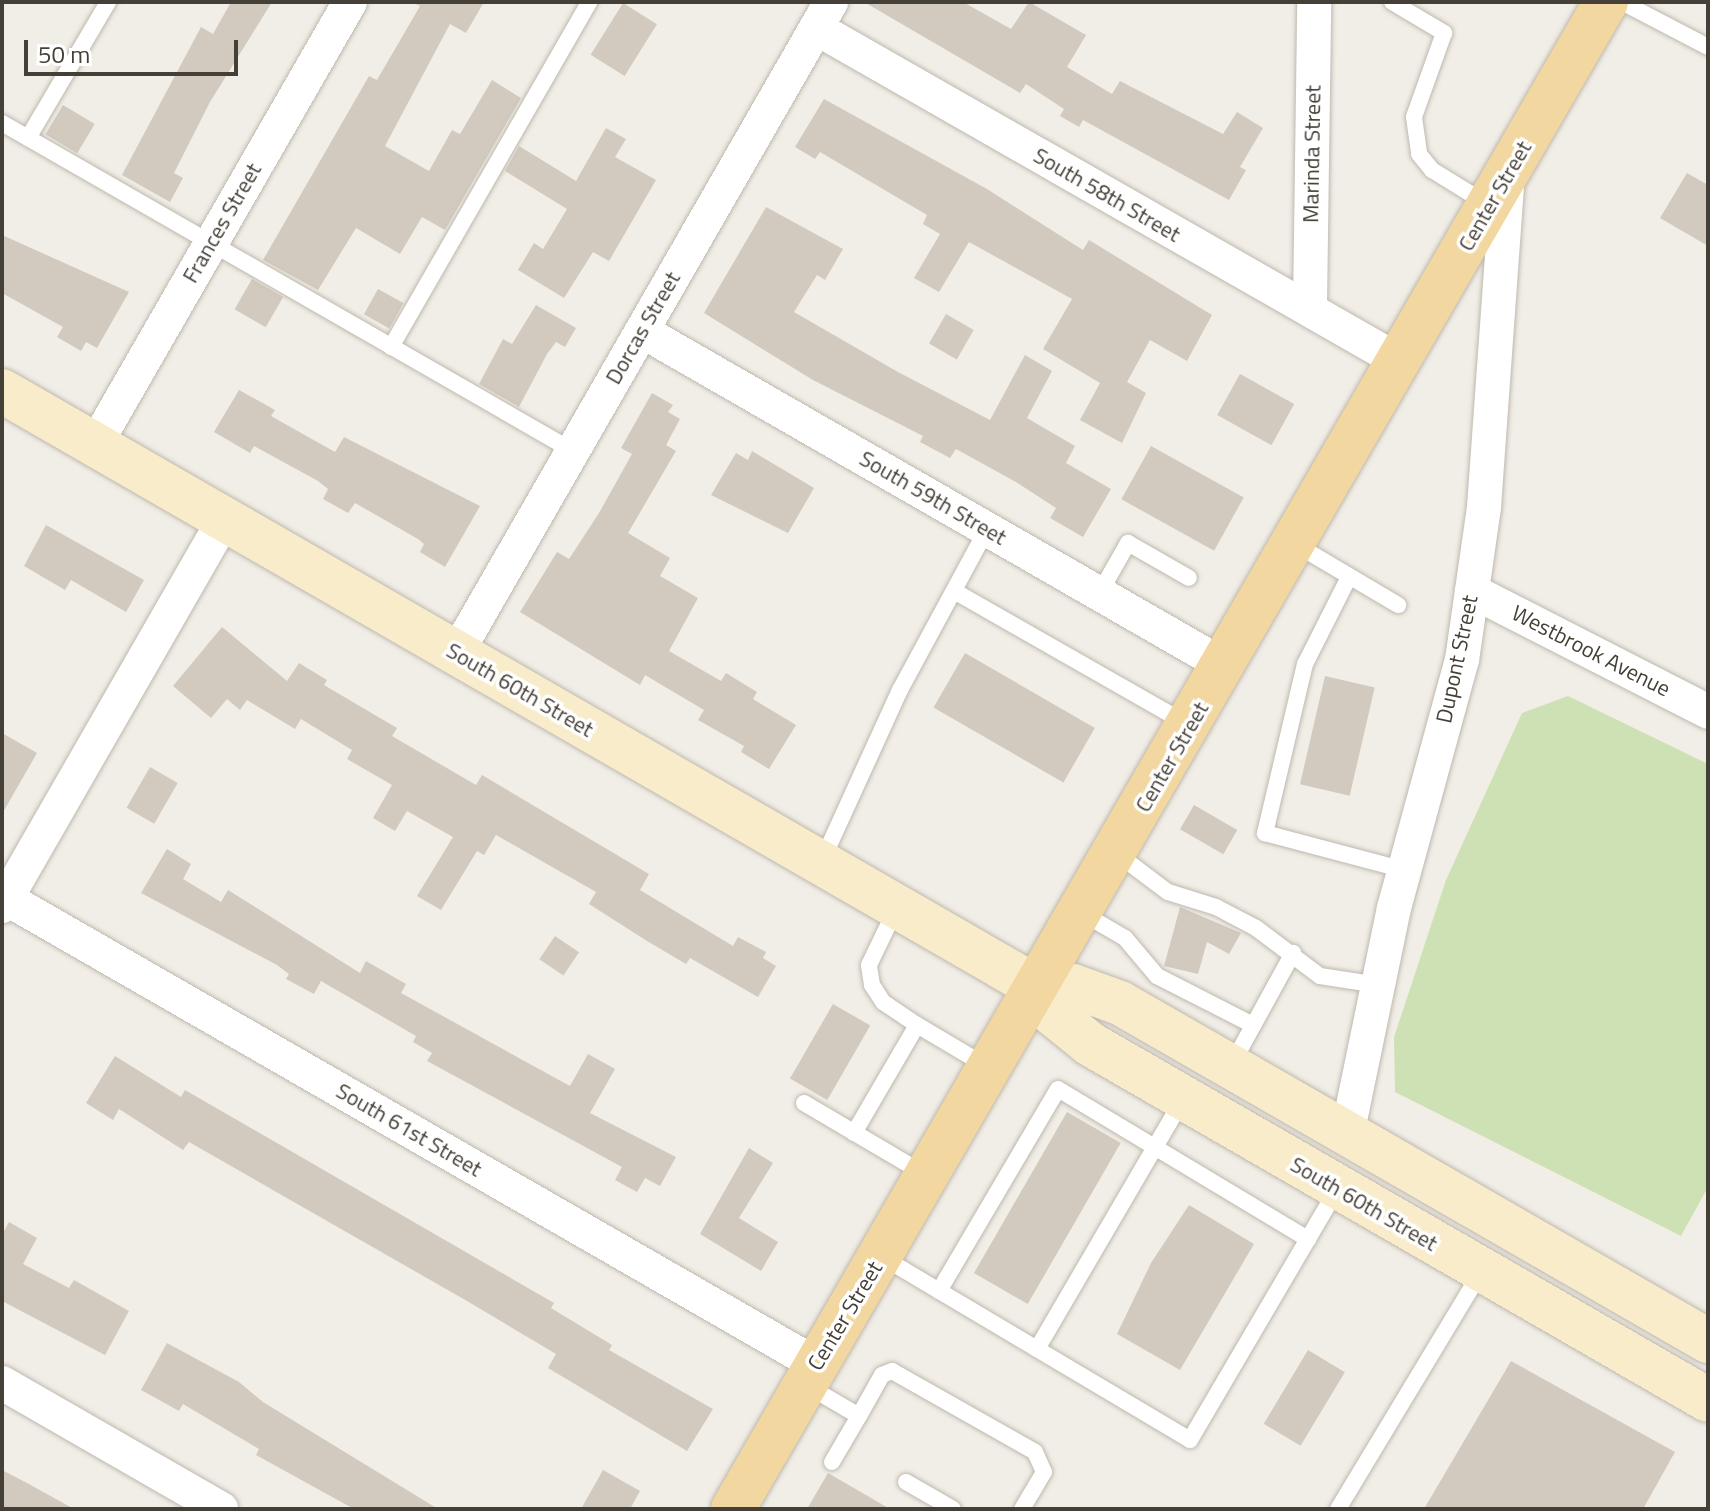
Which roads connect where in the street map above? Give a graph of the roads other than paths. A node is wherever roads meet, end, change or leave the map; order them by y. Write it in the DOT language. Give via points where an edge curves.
graph roads {
  1 [pos="108,2"];
  2 [pos="350,2"];
  3 [pos="589,2"];
  4 [pos="1314,2"];
  5 [pos="1392,2"];
  6 [pos="1606,2"];
  7 [pos="1622,2"];
  8 [pos="823,15"];
  9 [pos="1708,47"];
  10 [pos="2,123"];
  11 [pos="28,138"];
  12 [pos="1499,190"];
  13 [pos="209,244"];
  14 [pos="1310,306"];
  15 [pos="642,331"];
  16 [pos="391,347"];
  17 [pos="1399,361"];
  18 [pos="2,391"];
  19 [pos="95,445"];
  20 [pos="573,451"];
  21 [pos="224,520"];
  22 [pos="987,529"];
  23 [pos="1295,544"];
  24 [pos="1349,577"];
  25 [pos="1189,578"];
  26 [pos="954,591"];
  27 [pos="1472,591"];
  28 [pos="1099,594"];
  29 [pos="1398,605"];
  30 [pos="456,654"];
  31 [pos="1225,666"];
  32 [pos="1708,712"];
  33 [pos="1190,726"];
  34 [pos="1116,853"];
  35 [pos="821,862"];
  36 [pos="1404,870"];
  37 [pos="4,900"];
  38 [pos="896,907"];
  39 [pos="1082,913"];
  40 [pos="1293,953"];
  41 [pos="1378,985"];
  42 [pos="1038,988"];
  43 [pos="917,1025"];
  44 [pos="1253,1025"];
  45 [pos="1230,1067"];
  46 [pos="991,1069"];
  47 [pos="1183,1099"];
  48 [pos="804,1103"];
  49 [pos="854,1133"];
  50 [pos="1347,1135"];
  51 [pos="1155,1147"];
  52 [pos="927,1176"];
  53 [pos="1338,1189"];
  54 [pos="1308,1239"];
  55 [pos="881,1256"];
  56 [pos="1481,1271"];
  57 [pos="939,1291"];
  58 [pos="1580,1327"];
  59 [pos="1708,1341"];
  60 [pos="1037,1349"];
  61 [pos="810,1374"];
  62 [pos="1708,1377"];
  63 [pos="2,1383"];
  64 [pos="1708,1400"];
  65 [pos="859,1416"];
  66 [pos="832,1462"];
  67 [pos="906,1482"];
  68 [pos="221,1509"];
  69 [pos="733,1509"];
  70 [pos="953,1509"];
  71 [pos="1022,1509"];
  72 [pos="1338,1509"];
  1 -- 11 [label="lane"];
  2 -- 13 [label="street, Frances Street"];
  3 -- 16 [label="lane"];
  4 -- 14 [label="street, Marinda Street"];
  5 -- 12 [label="lane" via="1444,33 1414,117 1419,154 1432,170"];
  6 -- 12 [label="main road, Center Street"];
  7 -- 9 [label="lane"];
  8 -- 14 [label="street, South 58th Street"];
  8 -- 15 [label="street, Dorcas Street"];
  10 -- 11 [label="lane"];
  11 -- 13 [label="lane"];
  12 -- 17 [label="main road, Center Street"];
  12 -- 27 [label="street, Dupont Street" via="1484,507"];
  13 -- 16 [label="lane"];
  13 -- 19 [label="street, Frances Street"];
  14 -- 17 [label="street, South 58th Street"];
  15 -- 20 [label="street, Dorcas Street"];
  15 -- 22 [label="street, South 59th Street"];
  16 -- 20 [label="lane"];
  17 -- 23 [label="main road, Center Street"];
  18 -- 19 [label="main road, South 60th Street"];
  19 -- 21 [label="main road, South 60th Street"];
  20 -- 30 [label="street, Dorcas Street"];
  21 -- 30 [label="main road, South 60th Street"];
  21 -- 37 [label="street"];
  22 -- 26 [label="lane"];
  22 -- 28 [label="street, South 59th Street"];
  23 -- 24 [label="lane"];
  23 -- 31 [label="main road, Center Street"];
  24 -- 29 [label="lane"];
  24 -- 36 [label="lane" via="1305,664 1265,833"];
  25 -- 28 [label="lane" via="1128,543"];
  26 -- 33 [label="lane"];
  26 -- 35 [label="lane" via="900,690"];
  27 -- 32 [label="street, Westbrook Avenue"];
  27 -- 36 [label="street, Dupont Street" via="1462,660"];
  28 -- 31 [label="street, South 59th Street"];
  30 -- 35 [label="main road, South 60th Street"];
  31 -- 33 [label="main road, Center Street"];
  33 -- 34 [label="main road, Center Street"];
  34 -- 39 [label="main road, Center Street"];
  34 -- 40 [label="lane" via="1168,892 1216,907"];
  35 -- 38 [label="main road, South 60th Street"];
  36 -- 41 [label="street, Dupont Street"];
  37 -- 61 [label="street, South 61st Street"];
  38 -- 42 [label="main road, South 60th Street"];
  38 -- 43 [label="lane" via="869,965 872,985 883,1002"];
  39 -- 42 [label="main road, Center Street"];
  39 -- 44 [label="lane" via="1125,938 1157,976"];
  40 -- 41 [label="lane" via="1320,976"];
  40 -- 44 [label="lane"];
  41 -- 50 [label="street, Dupont Street"];
  42 -- 45 [label="main road, South 60th Street" via="1093,991"];
  42 -- 46 [label="main road, Center Street"];
  42 -- 47 [label="main road, South 60th Street" via="1070,1031"];
  43 -- 46 [label="lane"];
  43 -- 49 [label="lane"];
  44 -- 45 [label="lane"];
  45 -- 50 [label="main road, South 60th Street"];
  46 -- 52 [label="main road, Center Street"];
  47 -- 51 [label="lane"];
  47 -- 53 [label="main road, South 60th Street"];
  48 -- 49 [label="lane"];
  49 -- 52 [label="lane"];
  50 -- 59 [label="main road, South 60th Street"];
  51 -- 54 [label="lane"];
  51 -- 57 [label="lane" via="1058,1089"];
  51 -- 60 [label="lane"];
  52 -- 55 [label="main road, Center Street"];
  53 -- 54 [label="lane"];
  53 -- 56 [label="main road, South 60th Street"];
  54 -- 60 [label="lane" via="1190,1440"];
  55 -- 57 [label="lane"];
  55 -- 61 [label="main road, Center Street"];
  56 -- 58 [label="main road, South 60th Street"];
  56 -- 72 [label="lane"];
  57 -- 60 [label="lane"];
  58 -- 62 [label="main road" via="1620,1329"];
  58 -- 64 [label="main road, South 60th Street"];
  61 -- 65 [label="lane"];
  61 -- 69 [label="main road, Center Street"];
  63 -- 68 [label="street"];
  65 -- 66 [label="lane"];
  65 -- 71 [label="lane" via="882,1375 892,1371 1035,1452 1044,1472"];
  67 -- 70 [label="lane"];
}
